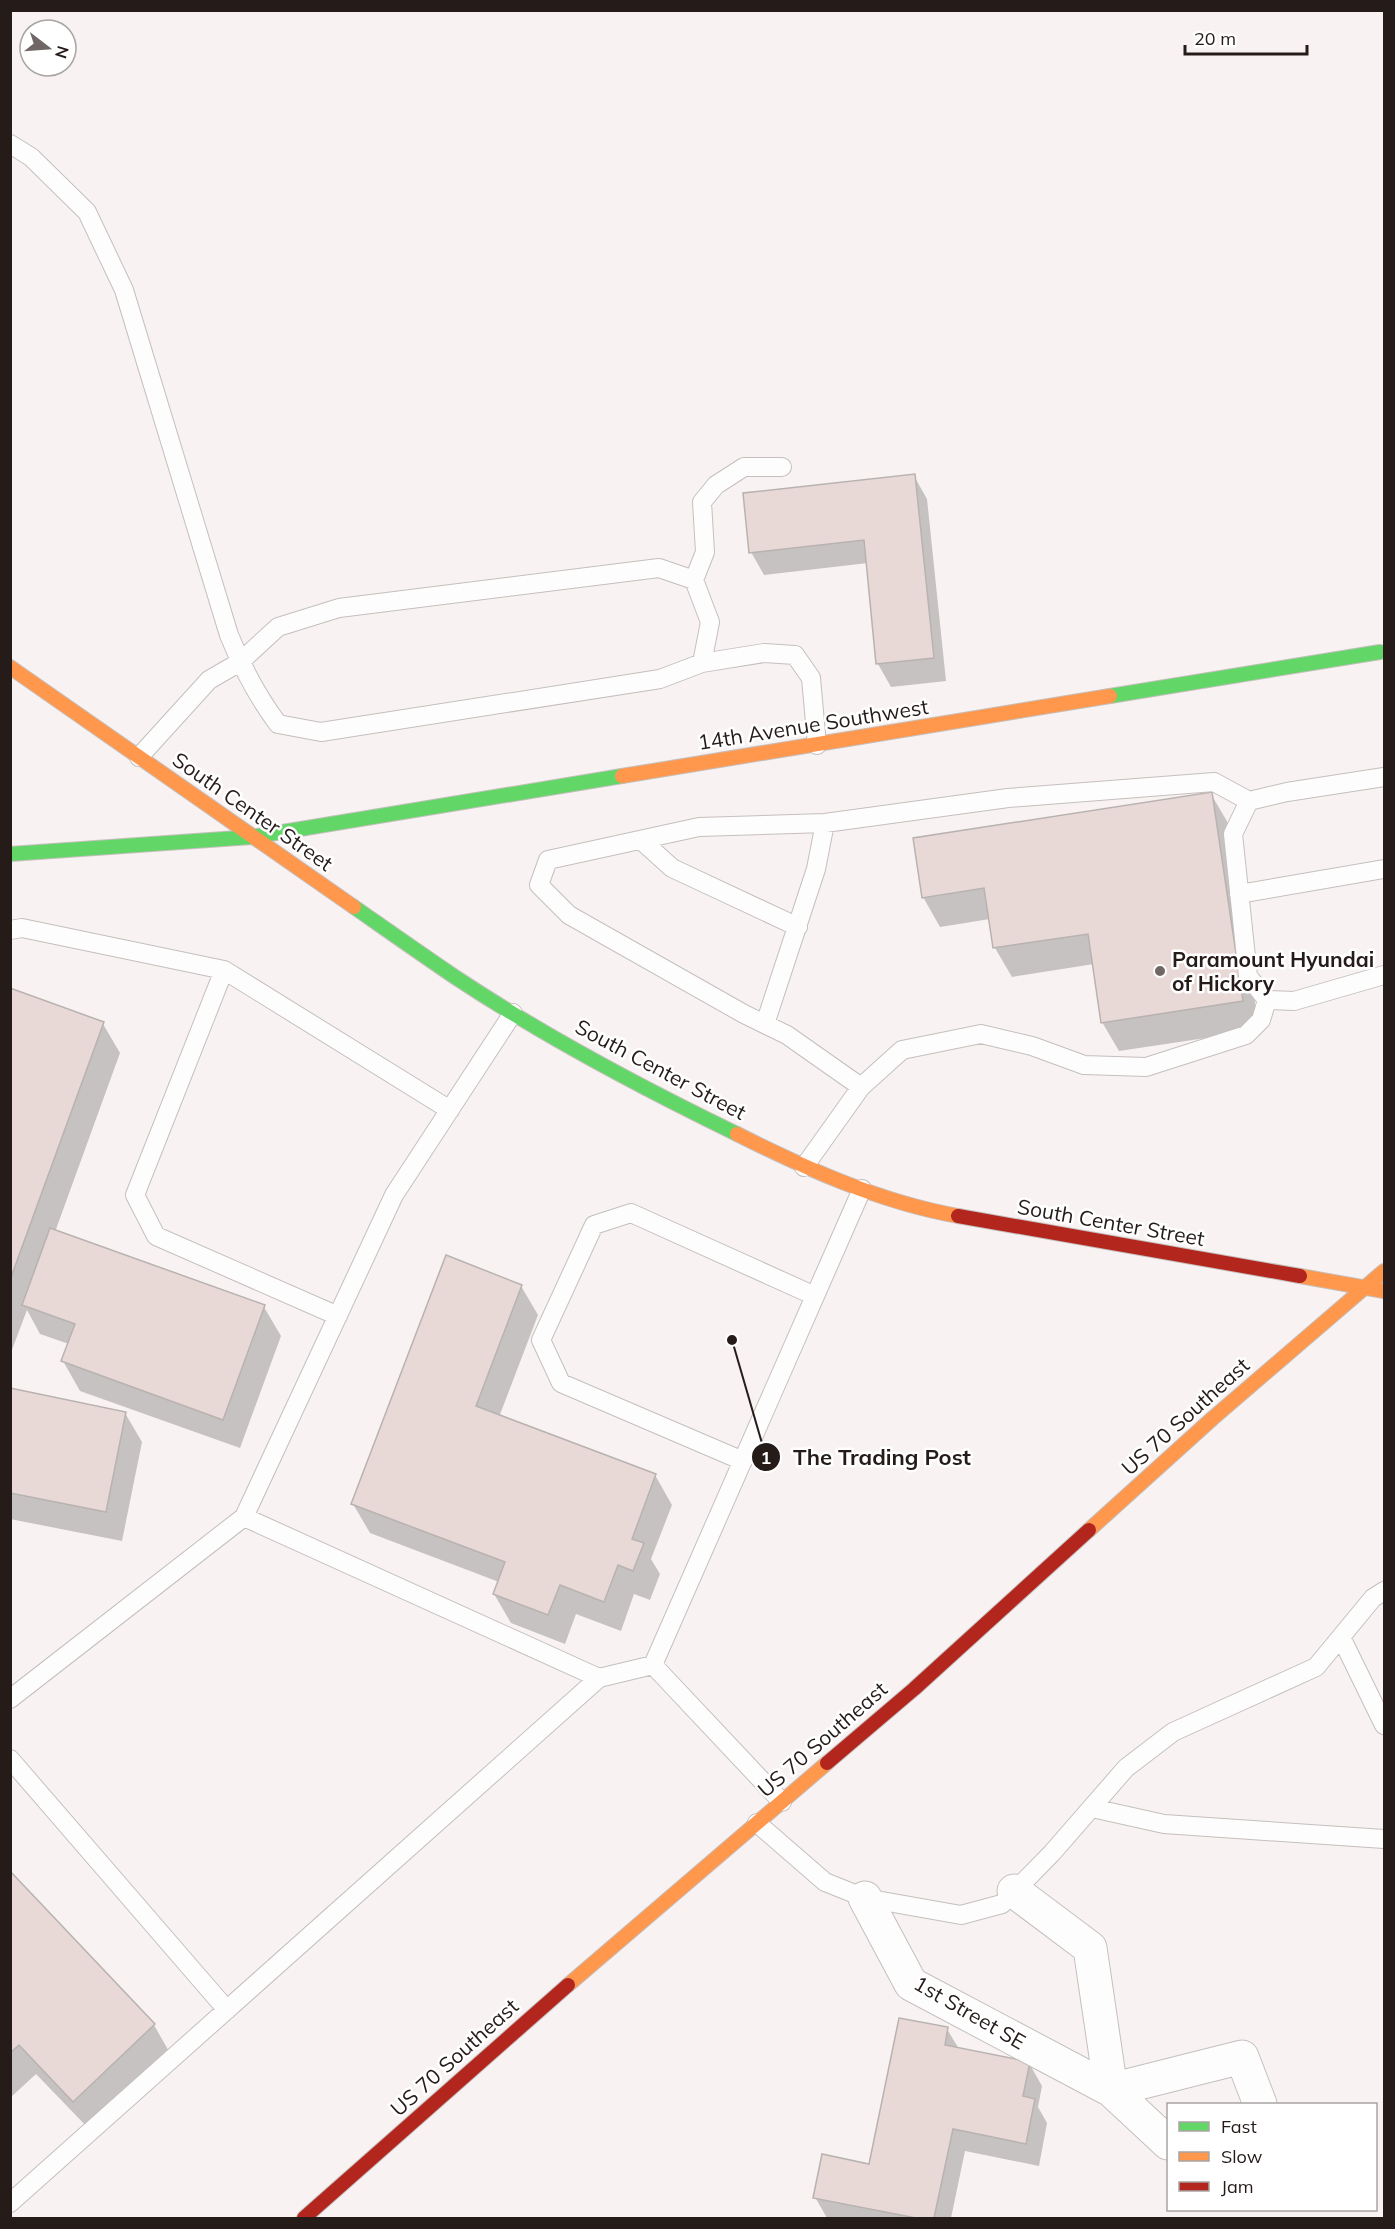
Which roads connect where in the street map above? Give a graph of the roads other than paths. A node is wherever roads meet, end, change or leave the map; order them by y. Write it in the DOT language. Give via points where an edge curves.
graph roads {
  1 [pos="10,144"];
  2 [pos="782,466"];
  3 [pos="694,580"];
  4 [pos="1380,652"];
  5 [pos="240,662"];
  6 [pos="702,663"];
  7 [pos="10,667"];
  8 [pos="817,745"];
  9 [pos="139,757"];
  10 [pos="1384,777"];
  11 [pos="1249,801"];
  12 [pos="825,823"];
  13 [pos="252,837"];
  14 [pos="641,840"];
  15 [pos="10,854"];
  16 [pos="1384,869"];
  17 [pos="1239,894"];
  18 [pos="798,927"];
  19 [pos="10,930"];
  20 [pos="224,970"];
  21 [pos="1384,975"];
  22 [pos="1267,1000"];
  23 [pos="513,1013"];
  24 [pos="765,1024"];
  25 [pos="861,1087"];
  26 [pos="450,1110"];
  27 [pos="804,1167"];
  28 [pos="862,1189"];
  29 [pos="1384,1270"];
  30 [pos="1365,1288"];
  31 [pos="1384,1292"];
  32 [pos="815,1296"];
  33 [pos="338,1316"];
  34 [pos="743,1461"];
  35 [pos="244,1517"];
  36 [pos="1384,1591"];
  37 [pos="1341,1637"];
  38 [pos="653,1665"];
  39 [pos="599,1677"];
  40 [pos="10,1699"];
  41 [pos="1384,1725"];
  42 [pos="10,1759"];
  43 [pos="782,1802"];
  44 [pos="1092,1808"];
  45 [pos="757,1823"];
  46 [pos="1384,1839"];
  47 [pos="1014,1891"];
  48 [pos="865,1898"];
  49 [pos="227,2010"];
  50 [pos="1111,2090"];
  51 [pos="1260,2103"];
  52 [pos="1167,2142"];
  53 [pos="10,2203"];
  54 [pos="304,2218"];
  1 -- 5 [label="lane" via="31,157 87,212 124,290 225,624"];
  2 -- 3 [label="lane" via="744,467 716,485 702,502 705,552"];
  3 -- 5 [label="lane" via="658,568 339,608 278,627"];
  3 -- 6 [label="lane" via="710,622"];
  4 -- 8 [label="street, 14th Avenue Southwest"];
  5 -- 6 [label="lane" via="278,724 321,732 660,679"];
  5 -- 9 [label="lane" via="209,680"];
  6 -- 8 [label="lane" via="764,653 795,656 811,678"];
  7 -- 9 [label="street, South Center Street"];
  8 -- 13 [label="street, 14th Avenue Southwest"];
  9 -- 13 [label="street, South Center Street"];
  10 -- 11 [label="lane"];
  11 -- 12 [label="lane" via="1214,782 1008,798"];
  11 -- 17 [label="lane" via="1233,834"];
  12 -- 14 [label="lane" via="699,827"];
  12 -- 18 [label="lane"];
  13 -- 15 [label="street, 14th Avenue Southwest"];
  13 -- 23 [label="street, South Center Street"];
  14 -- 18 [label="lane" via="672,868"];
  14 -- 24 [label="lane" via="548,860 539,885 569,915"];
  16 -- 17 [label="lane"];
  17 -- 22 [label="lane" via="1248,976"];
  18 -- 24 [label="lane"];
  19 -- 20 [label="lane" via="22,928"];
  20 -- 26 [label="lane"];
  20 -- 33 [label="lane" via="135,1196 156,1236"];
  21 -- 22 [label="lane" via="1294,1001"];
  22 -- 25 [label="lane" via="1262,1020 1246,1035 1146,1067 1084,1065 1032,1046 981,1034 902,1050"];
  23 -- 26 [label="lane"];
  23 -- 27 [label="street, South Center Street" via="659,1096"];
  24 -- 25 [label="lane"];
  25 -- 27 [label="lane"];
  26 -- 33 [label="lane" via="394,1196"];
  27 -- 28 [label="street, South Center Street"];
  28 -- 30 [label="street, South Center Street" via="947,1214"];
  28 -- 32 [label="lane"];
  29 -- 30 [label="street, US 70 Southeast"];
  30 -- 31 [label="street, South Center Street"];
  30 -- 43 [label="street, US 70 Southeast" via="1213,1418 914,1689"];
  32 -- 34 [label="lane"];
  32 -- 34 [label="lane" via="631,1213 594,1225 542,1340 561,1383"];
  33 -- 35 [label="lane"];
  34 -- 38 [label="lane"];
  35 -- 39 [label="lane"];
  35 -- 40 [label="lane"];
  36 -- 37 [label="lane" via="1373,1598"];
  37 -- 41 [label="lane"];
  37 -- 44 [label="lane" via="1316,1667 1173,1732 1126,1768"];
  38 -- 39 [label="lane"];
  38 -- 43 [label="lane"];
  39 -- 49 [label="lane"];
  42 -- 49 [label="lane"];
  43 -- 45 [label="street, US 70 Southeast"];
  44 -- 46 [label="lane" via="1164,1824"];
  44 -- 47 [label="lane"];
  45 -- 48 [label="lane" via="825,1882"];
  45 -- 54 [label="street, US 70 Southeast"];
  47 -- 48 [label="lane" via="1002,1904 961,1915"];
  47 -- 50 [label="street" via="1090,1948"];
  48 -- 50 [label="street, 1st Street SE" via="911,1984"];
  49 -- 53 [label="lane"];
  50 -- 51 [label="street" via="1242,2057"];
  50 -- 52 [label="street, 1st Street SE"];
}
